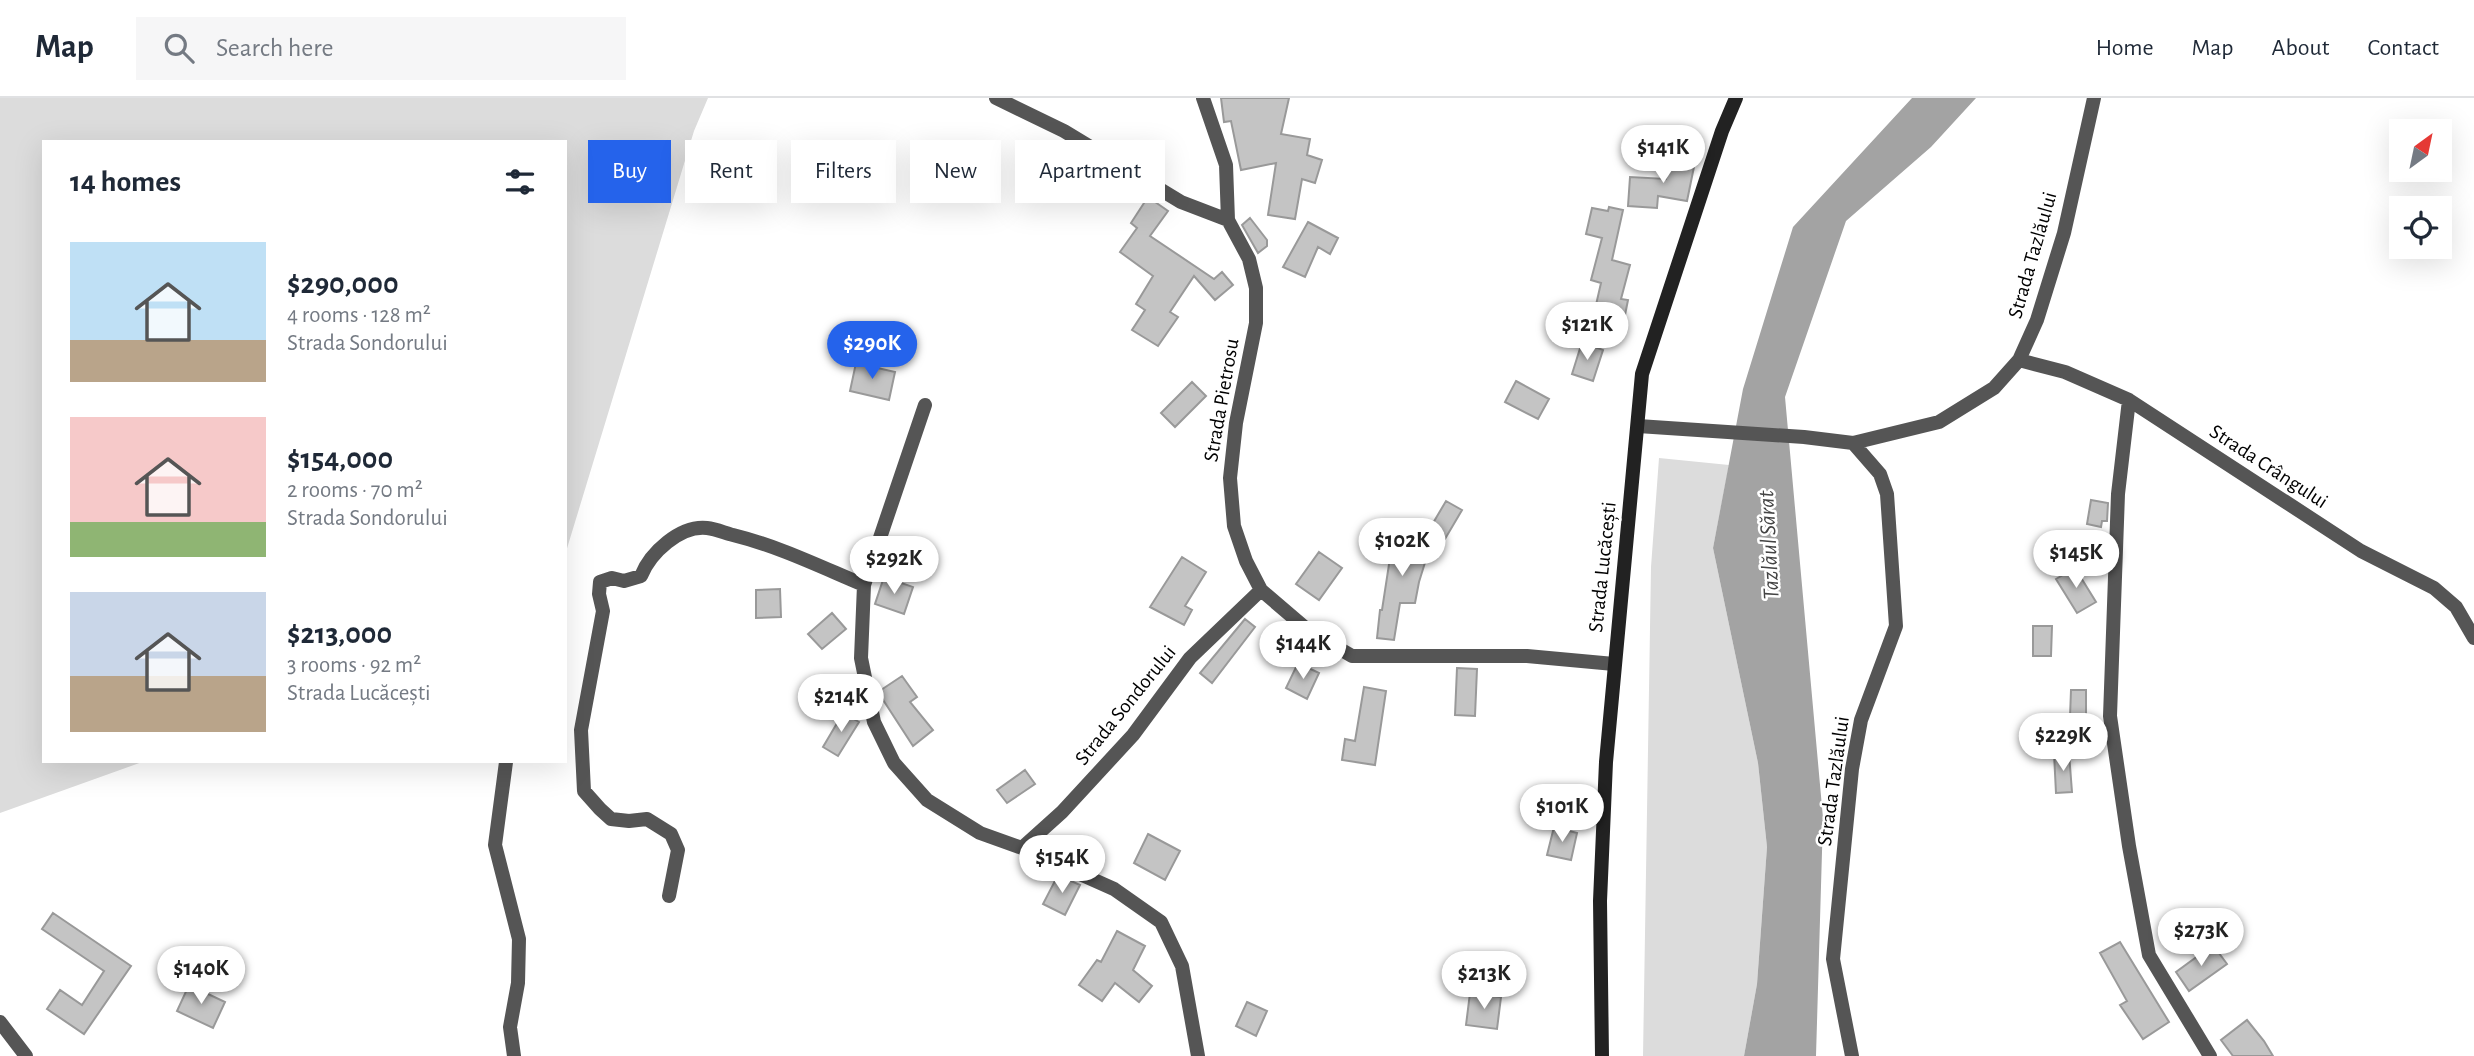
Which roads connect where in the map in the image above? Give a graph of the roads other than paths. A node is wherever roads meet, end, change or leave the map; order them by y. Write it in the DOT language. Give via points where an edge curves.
graph roads {
  1 [pos="996,98"];
  2 [pos="1203,98"];
  3 [pos="1736,98"];
  4 [pos="2094,98"];
  5 [pos="1228,220"];
  6 [pos="2019,360"];
  7 [pos="2129,400"];
  8 [pos="925,405"];
  9 [pos="1638,426"];
  10 [pos="1853,443"];
  11 [pos="864,585"];
  12 [pos="1261,590"];
  13 [pos="2474,638"];
  14 [pos="1614,664"];
  15 [pos="506,763"];
  16 [pos="1022,848"];
  17 [pos="668,896"];
  18 [pos="0,1022"];
  19 [pos="26,1056"];
  20 [pos="514,1056"];
  21 [pos="1199,1056"];
  22 [pos="1602,1056"];
  23 [pos="1852,1056"];
  24 [pos="2210,1056"];
  1 -- 5 [label="street" via="1064,131 1181,202"];
  2 -- 5 [label="street, Strada Pietrosu" via="1226,165"];
  3 -- 9 [label="main road, Strada Lucăcești" via="1642,374"];
  4 -- 6 [label="street, Strada Tazlăului" via="2064,233 2037,320"];
  5 -- 12 [label="street, Strada Pietrosu" via="1249,259 1257,304 1235,433 1231,504 1239,543"];
  6 -- 7 [label="street, Strada Crângului" via="2065,372"];
  6 -- 10 [label="street, Strada Tazlăului" via="1994,388 1938,422"];
  7 -- 13 [label="street, Strada Crângului" via="2361,551 2434,588 2456,607"];
  7 -- 24 [label="street" via="2118,494 2110,716 2149,955"];
  8 -- 11 [label="street"];
  9 -- 10 [label="street, Strada Tazlăului"];
  9 -- 14 [label="main road, Strada Lucăcești"];
  10 -- 23 [label="street, Strada Tazlăului" via="1880,474 1887,494 1896,626 1861,720 1842,858 1833,959"];
  11 -- 16 [label="street" via="861,658 874,722 894,763 927,800 980,833"];
  11 -- 17 [label="street" via="757,541 705,528 688,531 659,548 641,576 600,582 603,611 581,730 584,791 611,818 647,819 671,834 678,849"];
  12 -- 14 [label="street, Strada Pietrosu" via="1309,631 1352,656 1527,656"];
  12 -- 16 [label="street, Strada Sondorului" via="1190,658 1133,735"];
  14 -- 22 [label="main road, Strada Lucăcești" via="1600,901"];
  15 -- 20 [label="street" via="495,845 519,939 510,1027"];
  16 -- 21 [label="street" via="1114,889 1161,922 1182,966"];
  18 -- 19 [label="street"];
}
